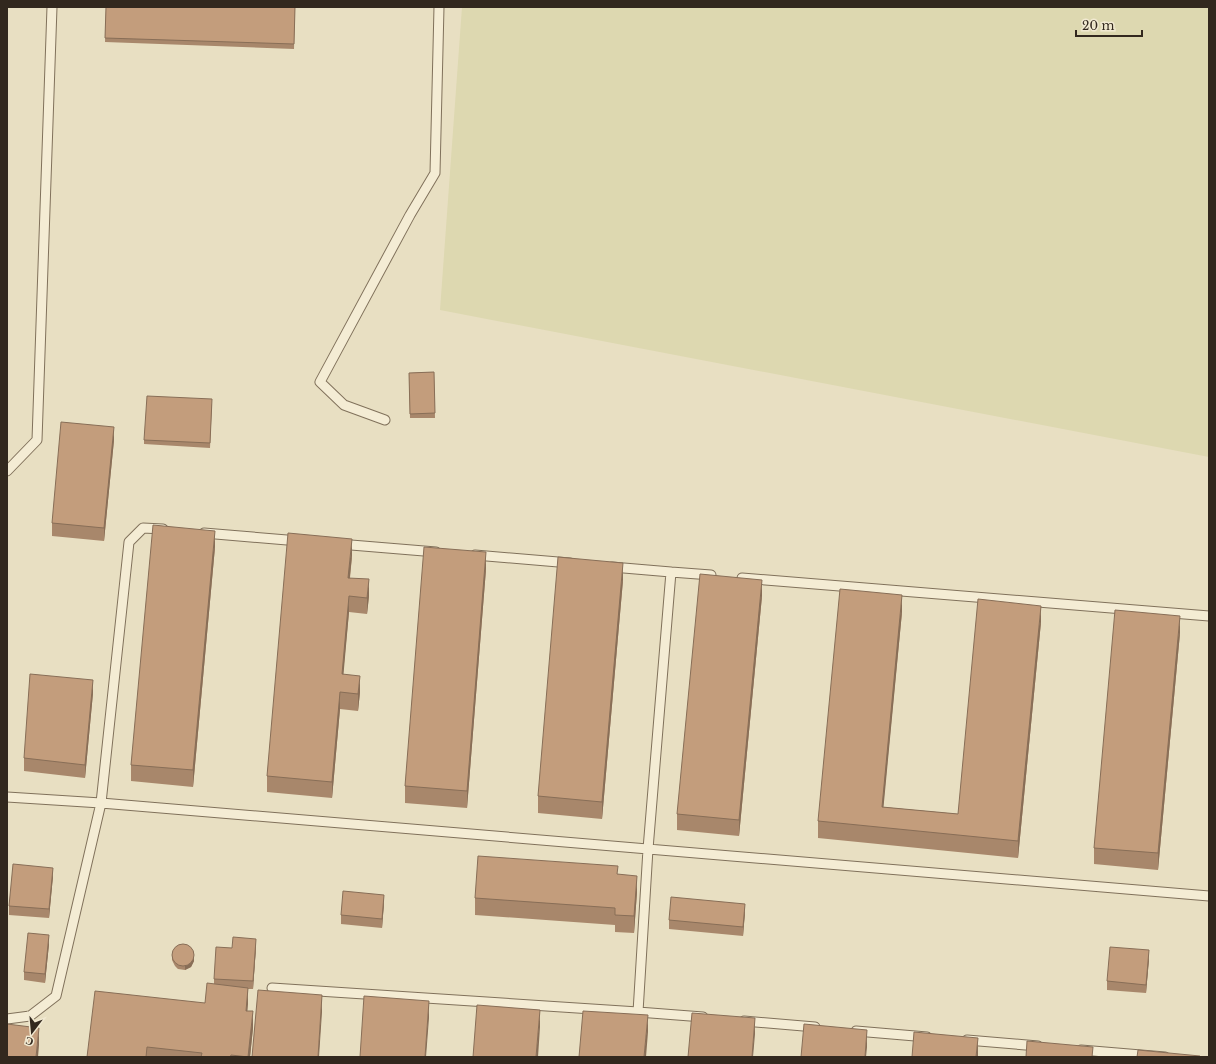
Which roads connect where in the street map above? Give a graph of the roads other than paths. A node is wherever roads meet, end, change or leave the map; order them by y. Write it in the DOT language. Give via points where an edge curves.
graph roads {
  1 [pos="52,7"];
  2 [pos="439,7"];
  3 [pos="385,420"];
  4 [pos="7,471"];
  5 [pos="175,530"];
  6 [pos="198,532"];
  7 [pos="309,542"];
  8 [pos="332,544"];
  9 [pos="442,553"];
  10 [pos="466,555"];
  11 [pos="576,564"];
  12 [pos="600,566"];
  13 [pos="671,572"];
  14 [pos="718,576"];
  15 [pos="734,577"];
  16 [pos="1209,616"];
  17 [pos="7,797"];
  18 [pos="100,803"];
  19 [pos="648,849"];
  20 [pos="1209,896"];
  21 [pos="272,988"];
  22 [pos="638,1012"];
  23 [pos="709,1018"];
  24 [pos="7,1019"];
  25 [pos="732,1020"];
  26 [pos="827,1028"];
  27 [pos="850,1030"];
  28 [pos="937,1038"];
  29 [pos="960,1040"];
  30 [pos="1047,1047"];
  31 [pos="1070,1049"];
  32 [pos="1165,1057"];
  1 -- 4 [label="lane" via="36,440"];
  2 -- 3 [label="lane" via="435,173 320,382 344,405"];
  5 -- 18 [label="lane" via="143,528 129,542"];
  6 -- 7 [label="lane"];
  8 -- 9 [label="lane"];
  10 -- 11 [label="lane"];
  12 -- 13 [label="lane"];
  13 -- 14 [label="lane"];
  13 -- 19 [label="lane"];
  15 -- 16 [label="lane"];
  17 -- 18 [label="lane"];
  18 -- 19 [label="lane"];
  18 -- 24 [label="lane" via="56,996 30,1016"];
  19 -- 20 [label="lane"];
  19 -- 22 [label="lane"];
  21 -- 22 [label="lane"];
  22 -- 23 [label="lane"];
  25 -- 26 [label="lane"];
  27 -- 28 [label="lane"];
  29 -- 30 [label="lane"];
  31 -- 32 [label="lane"];
}
